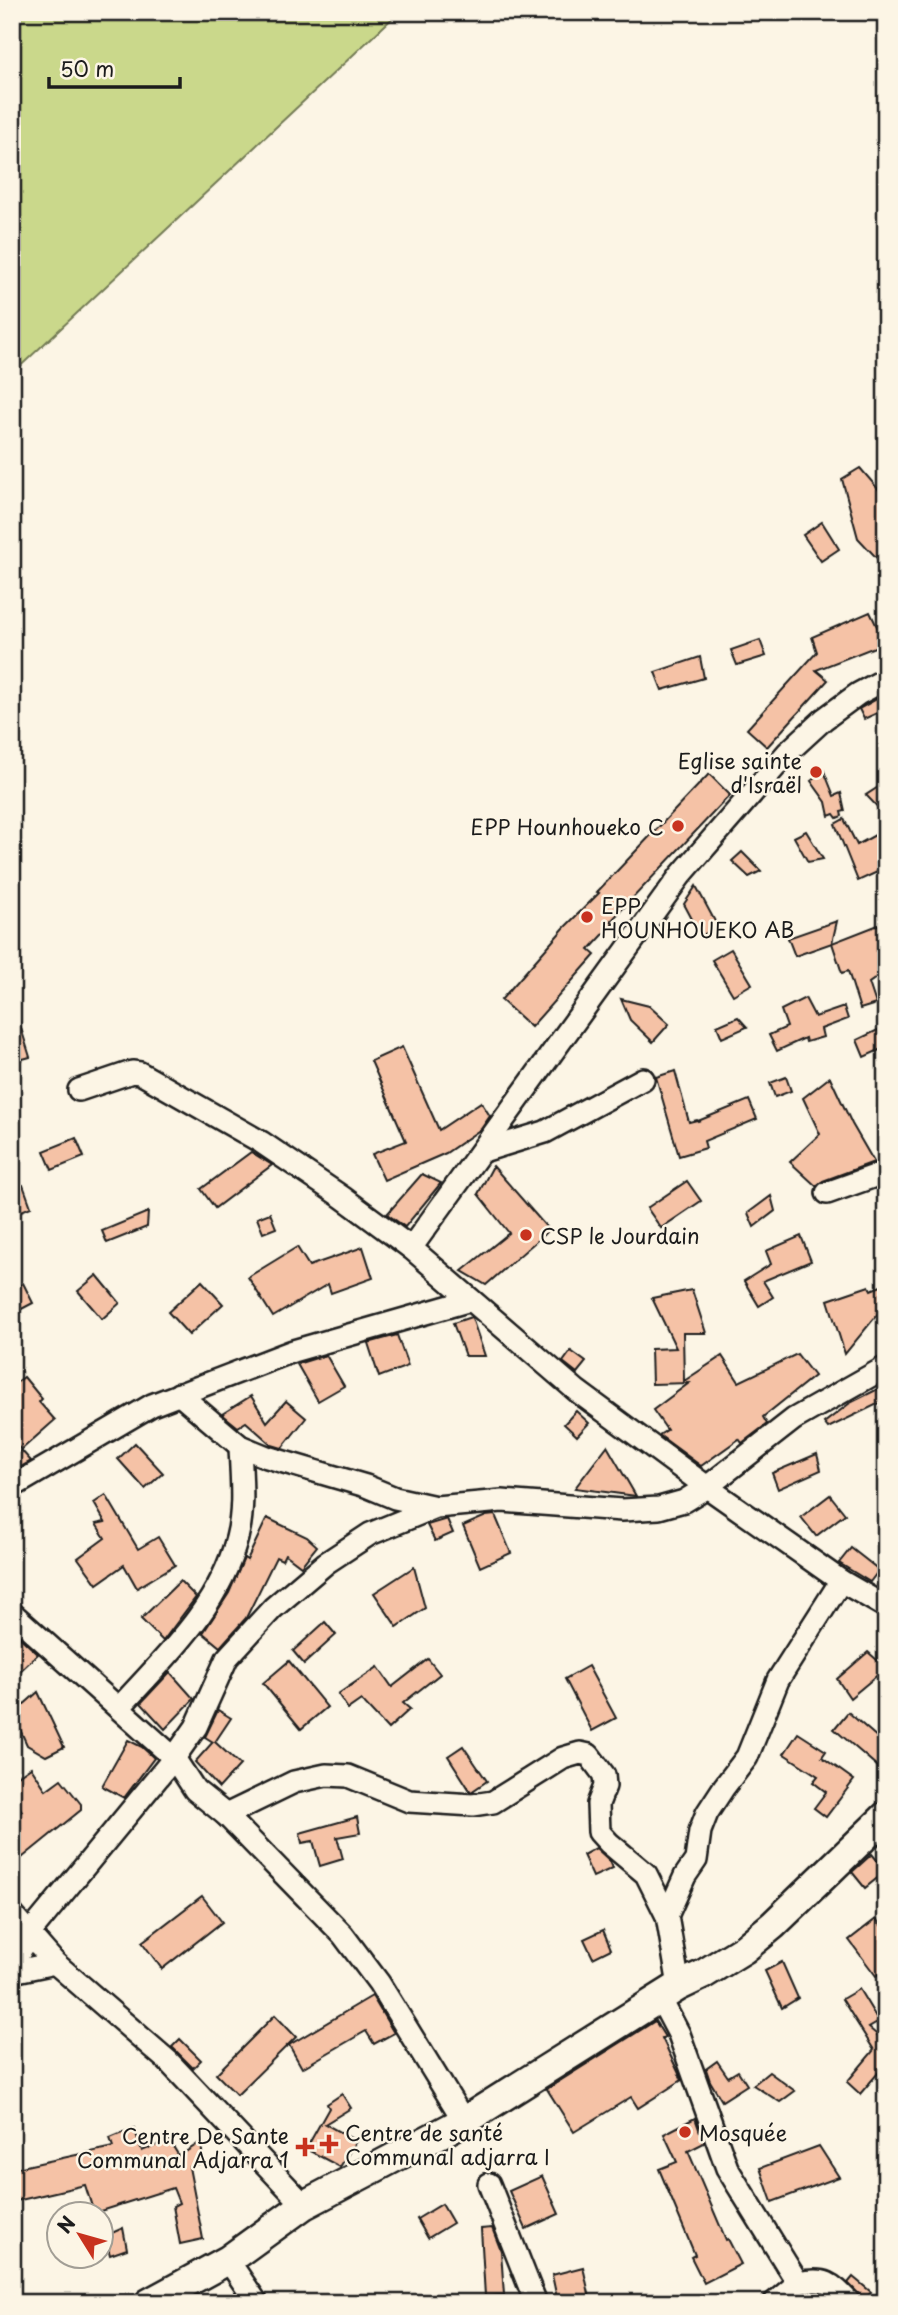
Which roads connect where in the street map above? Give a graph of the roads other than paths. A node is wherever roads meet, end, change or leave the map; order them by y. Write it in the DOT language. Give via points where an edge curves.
graph roads {
  1 [pos="886,679"];
  2 [pos="643,1080"];
  3 [pos="79,1090"];
  4 [pos="483,1151"];
  5 [pos="886,1172"];
  6 [pos="827,1193"];
  7 [pos="411,1248"];
  8 [pos="471,1300"];
  9 [pos="886,1367"];
  10 [pos="179,1394"];
  11 [pos="240,1446"];
  12 [pos="12,1487"];
  13 [pos="707,1487"];
  14 [pos="436,1507"];
  15 [pos="841,1581"];
  16 [pos="886,1607"];
  17 [pos="12,1613"];
  18 [pos="119,1708"];
  19 [pos="174,1758"];
  20 [pos="226,1815"];
  21 [pos="886,1816"];
  22 [pos="12,1914"];
  23 [pos="667,1916"];
  24 [pos="30,1933"];
  25 [pos="55,1964"];
  26 [pos="12,1966"];
  27 [pos="12,1972"];
  28 [pos="669,1992"];
  29 [pos="464,2121"];
  30 [pos="489,2184"];
  31 [pos="304,2205"];
  32 [pos="228,2260"];
  33 [pos="798,2283"];
  34 [pos="149,2303"];
  35 [pos="257,2303"];
  36 [pos="536,2303"];
  37 [pos="774,2303"];
  38 [pos="850,2303"];
  1 -- 4 [label="street" via="835,710 788,752 680,876"];
  2 -- 4 [label="street" via="545,1132"];
  3 -- 7 [label="street" via="140,1073 261,1142"];
  4 -- 7 [label="street"];
  5 -- 6 [label="street"];
  7 -- 8 [label="street"];
  8 -- 10 [label="street" via="293,1351"];
  8 -- 13 [label="street" via="577,1391"];
  9 -- 13 [label="street" via="794,1419"];
  10 -- 11 [label="street"];
  10 -- 12 [label="street" via="152,1405"];
  11 -- 14 [label="street"];
  11 -- 18 [label="street" via="238,1536 223,1579 201,1617"];
  13 -- 14 [label="street" via="684,1501 659,1508 622,1510 502,1501"];
  13 -- 15 [label="street"];
  14 -- 19 [label="street" via="370,1534 326,1563 273,1608 227,1658 196,1727"];
  15 -- 16 [label="street"];
  15 -- 23 [label="street" via="778,1680 747,1757 707,1813 696,1860"];
  17 -- 18 [label="street"];
  18 -- 19 [label="street"];
  19 -- 20 [label="street" via="195,1790"];
  19 -- 24 [label="street"];
  20 -- 23 [label="street" via="294,1782 326,1775 348,1776 410,1801 493,1802 564,1758 589,1755 604,1775 599,1832 646,1874"];
  20 -- 29 [label="street" via="344,1935"];
  21 -- 28 [label="main road" via="744,1949"];
  22 -- 24 [label="street"];
  23 -- 28 [label="street"];
  24 -- 25 [label="street"];
  24 -- 26 [label="street"];
  25 -- 27 [label="street"];
  25 -- 31 [label="street" via="168,2061"];
  28 -- 29 [label="main road"];
  28 -- 33 [label="street" via="679,2034 727,2168"];
  29 -- 31 [label="main road"];
  30 -- 36 [label="street"];
  31 -- 32 [label="main road"];
  32 -- 34 [label="main road"];
  32 -- 35 [label="street"];
  33 -- 37 [label="street"];
  33 -- 38 [label="street" via="826,2281"];
}
